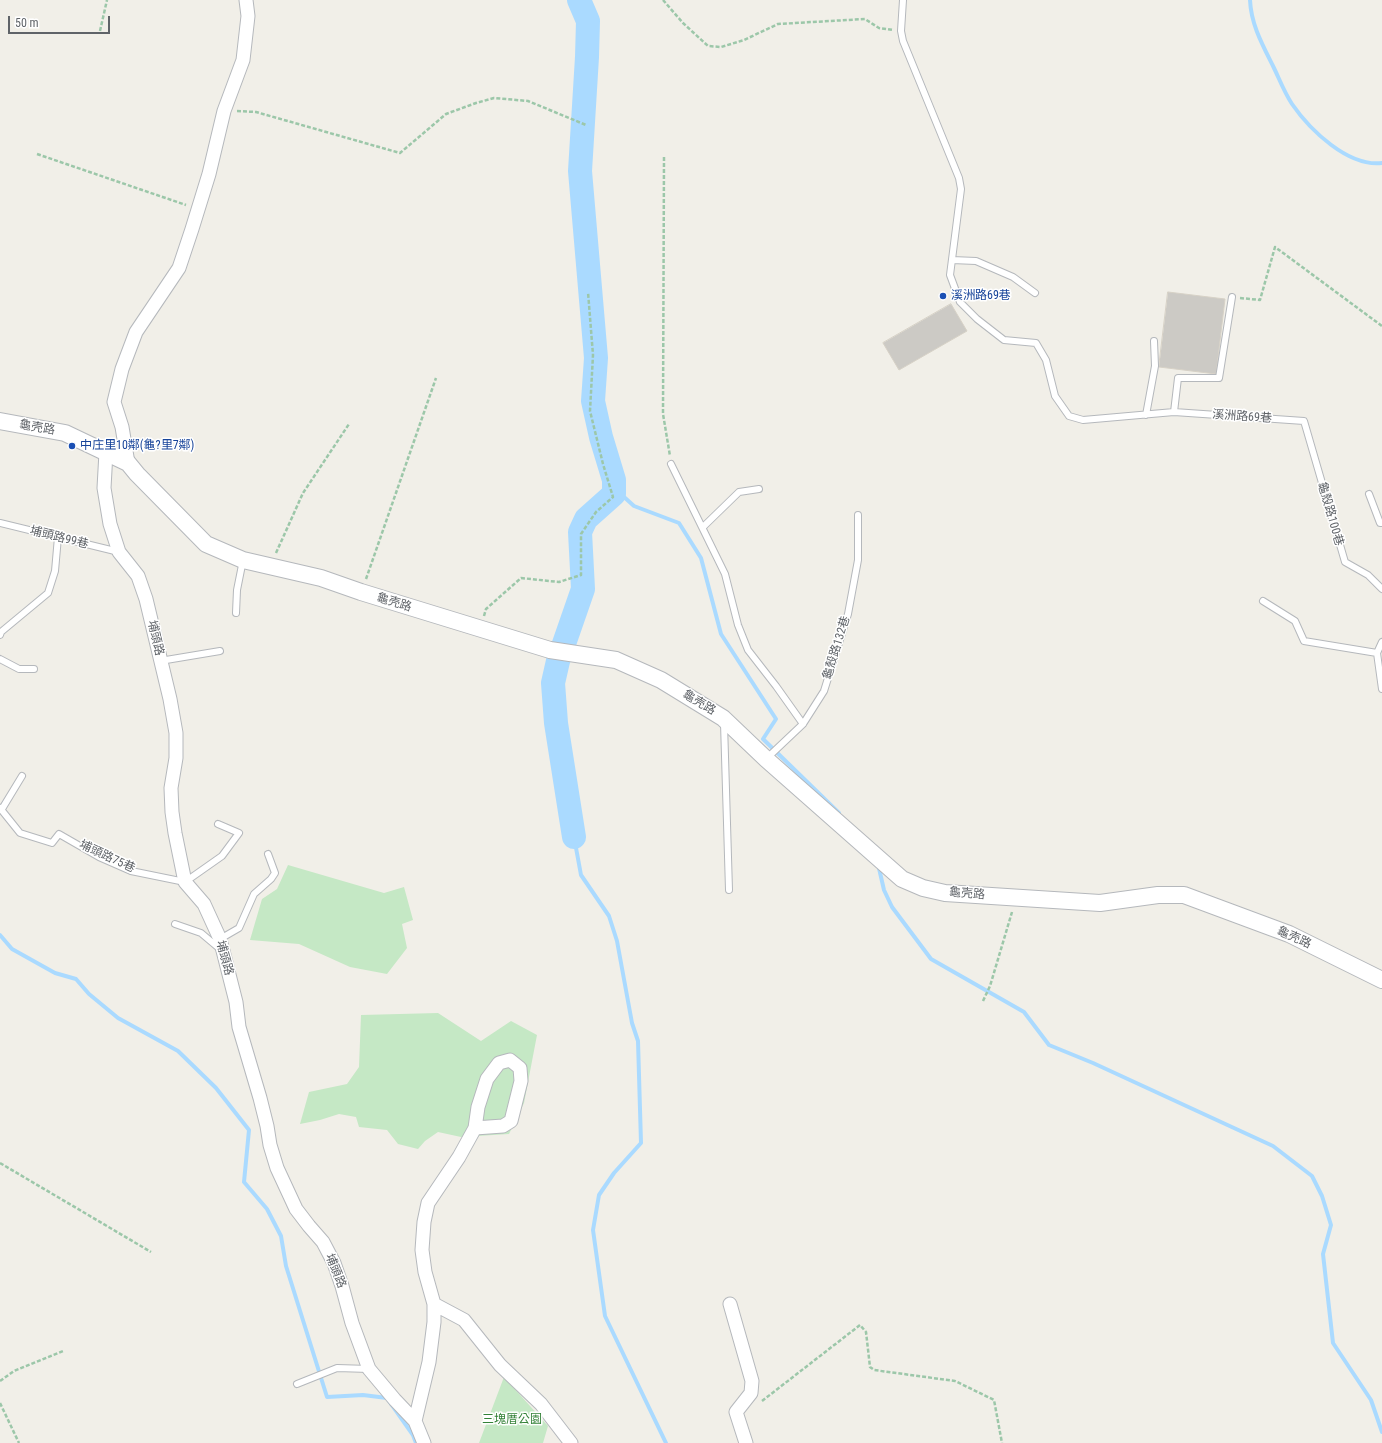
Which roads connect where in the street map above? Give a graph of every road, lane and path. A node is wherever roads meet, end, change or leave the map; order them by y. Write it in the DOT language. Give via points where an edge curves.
graph roads {
  1 [pos="107,0"];
  2 [pos="246,0"];
  3 [pos="663,0"];
  4 [pos="903,0"];
  5 [pos="100,31"];
  6 [pos="901,31"];
  7 [pos="224,111"];
  8 [pos="586,125"];
  9 [pos="37,154"];
  10 [pos="664,157"];
  11 [pos="198,210"];
  12 [pos="952,260"];
  13 [pos="588,292"];
  14 [pos="1035,293"];
  15 [pos="1232,297"];
  16 [pos="1382,326"];
  17 [pos="1154,341"];
  18 [pos="436,378"];
  19 [pos="1174,412"];
  20 [pos="1146,415"];
  21 [pos="0,421"];
  22 [pos="1304,421"];
  23 [pos="349,424"];
  24 [pos="106,452"];
  25 [pos="128,463"];
  26 [pos="671,464"];
  27 [pos="759,489"];
  28 [pos="1370,494"];
  29 [pos="858,515"];
  30 [pos="0,523"];
  31 [pos="1382,523"];
  32 [pos="703,527"];
  33 [pos="58,537"];
  34 [pos="119,552"];
  35 [pos="242,560"];
  36 [pos="270,566"];
  37 [pos="1382,589"];
  38 [pos="361,592"];
  39 [pos="1264,602"];
  40 [pos="236,613"];
  41 [pos="479,630"];
  42 [pos="0,635"];
  43 [pos="1382,642"];
  44 [pos="220,651"];
  45 [pos="1377,654"];
  46 [pos="0,658"];
  47 [pos="160,661"];
  48 [pos="34,669"];
  49 [pos="1382,690"];
  50 [pos="723,718"];
  51 [pos="803,724"];
  52 [pos="766,759"];
  53 [pos="22,776"];
  54 [pos="1,809"];
  55 [pos="218,824"];
  56 [pos="268,854"];
  57 [pos="186,882"];
  58 [pos="729,890"];
  59 [pos="1016,898"];
  60 [pos="175,924"];
  61 [pos="221,945"];
  62 [pos="1382,980"];
  63 [pos="983,1001"];
  64 [pos="475,1128"];
  65 [pos="0,1163"];
  66 [pos="151,1252"];
  67 [pos="434,1304"];
  68 [pos="730,1304"];
  69 [pos="63,1351"];
  70 [pos="369,1369"];
  71 [pos="0,1382"];
  72 [pos="297,1384"];
  73 [pos="751,1393"];
  74 [pos="0,1403"];
  75 [pos="415,1421"];
  76 [pos="19,1443"];
  77 [pos="424,1443"];
  78 [pos="571,1443"];
  79 [pos="746,1443"];
  80 [pos="1002,1443"];
  1 -- 5 [label="path"];
  2 -- 7 [label="street" via="248,16 243,60"];
  3 -- 6 [label="path" via="708,46 722,47 778,24 864,19 879,28"];
  4 -- 6 [label="lane, 溪洲路69巷"];
  6 -- 12 [label="lane, 溪洲路69巷" via="903,42 960,184"];
  7 -- 8 [label="path" via="256,112 400,154 446,114 494,98 528,101"];
  7 -- 11 [label="street"];
  9 -- 11 [label="path"];
  10 -- 26 [label="path" via="663,414"];
  11 -- 25 [label="street" via="179,268 136,332 122,369 114,402 122,427"];
  12 -- 14 [label="lane" via="976,261 1013,277"];
  12 -- 20 [label="lane, 溪洲路69巷" via="950,274 960,302 977,320 1004,340 1036,343 1046,360 1056,396 1069,416 1084,420"];
  13 -- 41 [label="path" via="593,355 590,411 613,497 596,512 581,534 580,575 559,582 521,578 486,609"];
  15 -- 16 [label="path" via="1260,300 1275,247"];
  15 -- 19 [label="lane" via="1219,378 1178,378"];
  17 -- 20 [label="lane" via="1155,366"];
  18 -- 38 [label="path"];
  19 -- 20 [label="lane, 溪洲路69巷"];
  19 -- 22 [label="lane, 溪洲路69巷"];
  21 -- 24 [label="street, 龜壳路" via="65,433"];
  22 -- 37 [label="lane, 龜殼路100巷" via="1345,562 1368,575"];
  23 -- 36 [label="path" via="303,494"];
  24 -- 25 [label="street, 龜壳路"];
  24 -- 34 [label="street, 埔頭路" via="104,488 110,524"];
  25 -- 35 [label="street, 龜壳路" via="206,544"];
  26 -- 32 [label="lane"];
  27 -- 32 [label="lane" via="739,492"];
  28 -- 31 [label="lane"];
  29 -- 51 [label="lane, 龜殼路132巷" via="858,560 848,614 824,691"];
  30 -- 33 [label="lane, 埔頭路99巷"];
  32 -- 51 [label="lane" via="725,574 738,626 748,650"];
  33 -- 34 [label="lane, 埔頭路99巷"];
  33 -- 42 [label="lane" via="55,571 48,593"];
  34 -- 47 [label="street, 埔頭路" via="138,576"];
  35 -- 36 [label="street, 龜壳路"];
  35 -- 40 [label="lane"];
  36 -- 38 [label="street, 龜壳路" via="321,578"];
  38 -- 41 [label="street, 龜壳路"];
  39 -- 45 [label="lane" via="1295,621 1304,641"];
  41 -- 50 [label="street, 龜壳路" via="550,650 616,660 660,680"];
  43 -- 45 [label="lane"];
  44 -- 47 [label="lane"];
  45 -- 49 [label="lane"];
  46 -- 48 [label="lane" via="19,669"];
  47 -- 57 [label="street, 埔頭路" via="176,733 176,758 171,788 172,812"];
  50 -- 52 [label="street, 龜壳路"];
  50 -- 58 [label="lane"];
  51 -- 52 [label="lane, 龜殼路132巷"];
  52 -- 59 [label="street, 龜壳路" via="902,879 923,888 945,893"];
  53 -- 54 [label="lane"];
  54 -- 57 [label="lane, 埔頭路75巷" via="20,833 52,843 59,834 99,857 131,870"];
  55 -- 57 [label="lane" via="239,833 222,856"];
  56 -- 61 [label="lane" via="275,873 254,894 239,928"];
  57 -- 61 [label="street, 埔頭路" via="204,904"];
  59 -- 62 [label="street, 龜壳路" via="1100,903 1158,895 1184,895 1289,934"];
  59 -- 63 [label="path" via="990,986"];
  60 -- 61 [label="lane" via="201,933"];
  61 -- 70 [label="street, 埔頭路" via="236,1002 239,1027 277,1168 296,1209 323,1242 334,1263"];
  64 -- 64 [label="street" via="486,1079 499,1064 510,1060 520,1068 521,1080 511,1121 502,1126"];
  64 -- 67 [label="street" via="460,1157 428,1203 422,1250"];
  65 -- 66 [label="path"];
  67 -- 75 [label="street" via="429,1362"];
  67 -- 78 [label="street" via="464,1320 500,1365 541,1404"];
  68 -- 73 [label="street" via="752,1381"];
  69 -- 71 [label="path" via="14,1371"];
  70 -- 72 [label="lane" via="337,1368"];
  70 -- 75 [label="street, 埔頭路"];
  73 -- 79 [label="street" via="736,1412"];
  73 -- 80 [label="path" via="761,1402 860,1325 866,1332 870,1367 874,1370 956,1381 994,1400"];
  74 -- 76 [label="path"];
  75 -- 77 [label="street, 埔頭路"];
}
